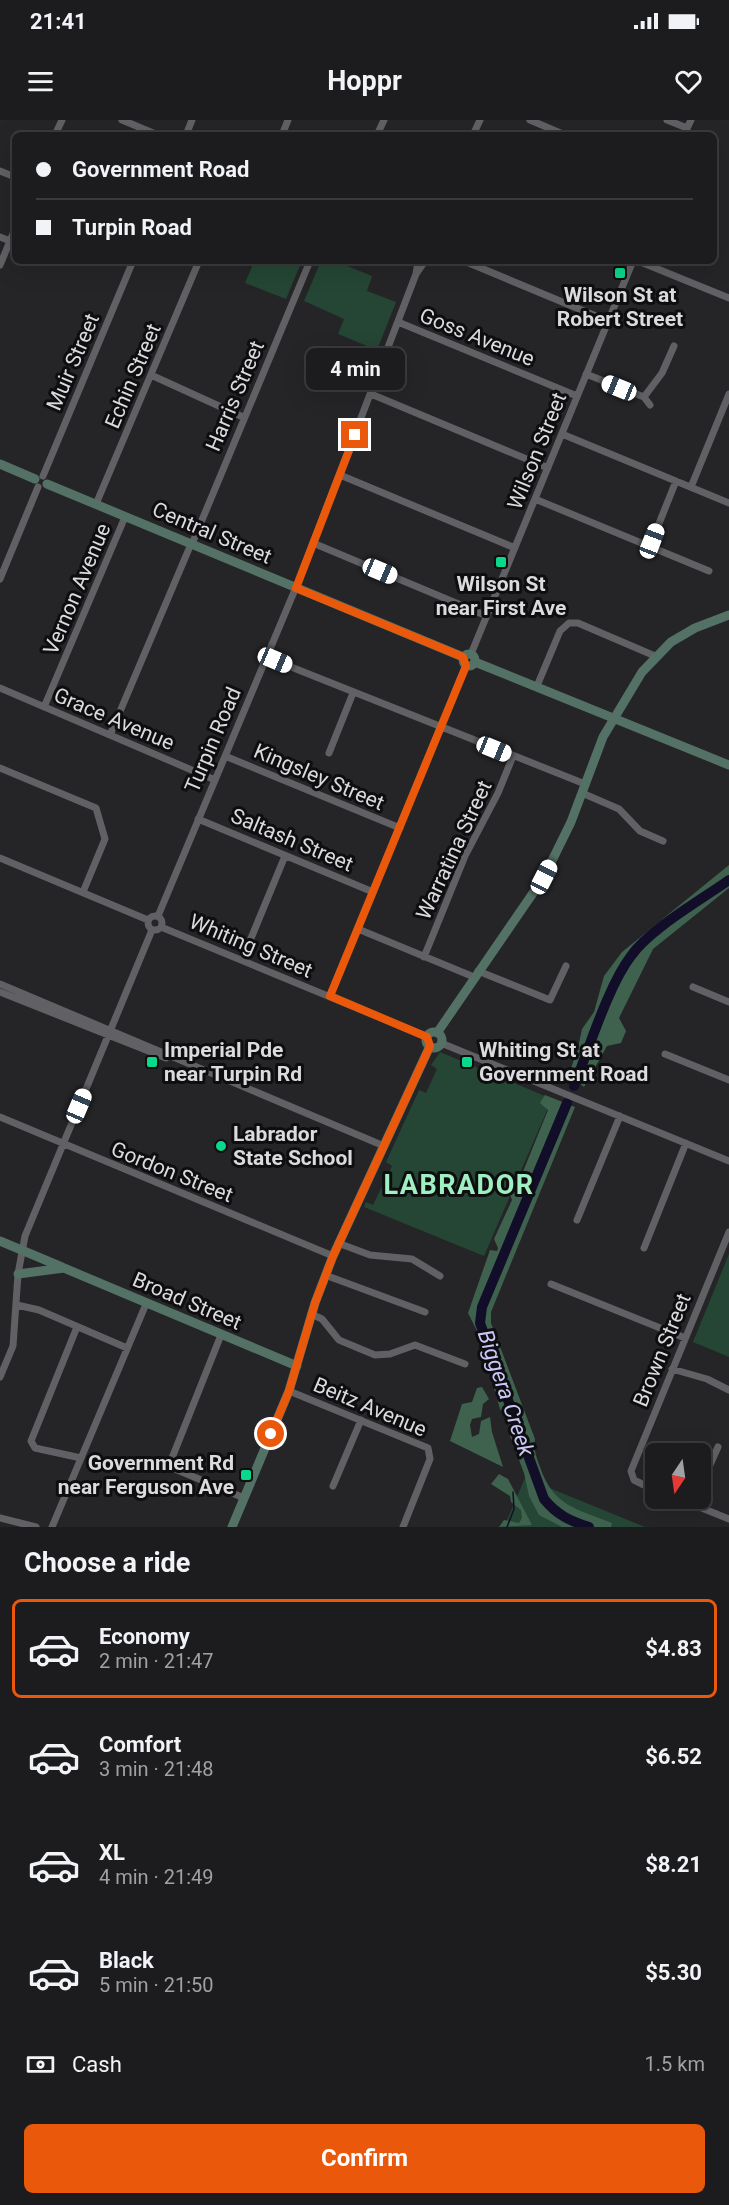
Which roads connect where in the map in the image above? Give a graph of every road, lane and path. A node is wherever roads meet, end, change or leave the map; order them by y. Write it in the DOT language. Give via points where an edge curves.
graph roads {
  1 [pos="122,120"];
  2 [pos="530,120"];
  3 [pos="667,120"];
  4 [pos="691,120"];
  5 [pos="151,132"];
  6 [pos="558,132"];
  7 [pos="686,132"];
  8 [pos="12,236"];
  9 [pos="0,237"];
  10 [pos="10,241"];
  11 [pos="132,264"];
  12 [pos="198,264"];
  13 [pos="309,264"];
  14 [pos="418,264"];
  15 [pos="423,264"];
  16 [pos="471,264"];
  17 [pos="632,264"];
  18 [pos="645,264"];
  19 [pos="0,265"];
  20 [pos="416,274"];
  21 [pos="729,298"];
  22 [pos="608,321"];
  23 [pos="398,322"];
  24 [pos="674,346"];
  25 [pos="586,374"];
  26 [pos="151,375"];
  27 [pos="371,394"];
  28 [pos="729,394"];
  29 [pos="577,396"];
  30 [pos="644,397"];
  31 [pos="650,405"];
  32 [pos="243,417"];
  33 [pos="562,434"];
  34 [pos="0,464"];
  35 [pos="548,468"];
  36 [pos="340,475"];
  37 [pos="41,481"];
  38 [pos="676,481"];
  39 [pos="691,487"];
  40 [pos="535,500"];
  41 [pos="729,503"];
  42 [pos="96,504"];
  43 [pos="125,517"];
  44 [pos="313,543"];
  45 [pos="191,544"];
  46 [pos="650,546"];
  47 [pos="515,548"];
  48 [pos="709,571"];
  49 [pos="0,579"];
  50 [pos="296,588"];
  51 [pos="729,615"];
  52 [pos="487,616"];
  53 [pos="655,656"];
  54 [pos="266,657"];
  55 [pos="469,660"];
  56 [pos="537,686"];
  57 [pos="0,688"];
  58 [pos="352,693"];
  59 [pos="44,707"];
  60 [pos="613,718"];
  61 [pos="441,728"];
  62 [pos="110,735"];
  63 [pos="328,753"];
  64 [pos="225,756"];
  65 [pos="513,756"];
  66 [pos="729,765"];
  67 [pos="0,768"];
  68 [pos="215,780"];
  69 [pos="583,789"];
  70 [pos="198,819"];
  71 [pos="400,828"];
  72 [pos="663,841"];
  73 [pos="285,856"];
  74 [pos="0,858"];
  75 [pos="83,892"];
  76 [pos="373,892"];
  77 [pos="158,916"];
  78 [pos="148,920"];
  79 [pos="161,927"];
  80 [pos="358,929"];
  81 [pos="152,930"];
  82 [pos="424,957"];
  83 [pos="242,960"];
  84 [pos="566,966"];
  85 [pos="476,974"];
  86 [pos="693,987"];
  87 [pos="3,989"];
  88 [pos="330,996"];
  89 [pos="0,1002"];
  90 [pos="729,1002"];
  91 [pos="110,1033"];
  92 [pos="437,1033"];
  93 [pos="427,1037"];
  94 [pos="441,1043"];
  95 [pos="430,1046"];
  96 [pos="664,1054"];
  97 [pos="729,1080"];
  98 [pos="620,1116"];
  99 [pos="0,1117"];
  100 [pos="686,1143"];
  101 [pos="63,1144"];
  102 [pos="384,1146"];
  103 [pos="729,1161"];
  104 [pos="577,1220"];
  105 [pos="729,1232"];
  106 [pos="0,1241"];
  107 [pos="338,1243"];
  108 [pos="644,1248"];
  109 [pos="21,1249"];
  110 [pos="333,1256"];
  111 [pos="64,1268"];
  112 [pos="18,1274"];
  113 [pos="325,1275"];
  114 [pos="440,1276"];
  115 [pos="551,1284"];
  116 [pos="146,1304"];
  117 [pos="17,1305"];
  118 [pos="425,1312"];
  119 [pos="311,1314"];
  120 [pos="77,1327"];
  121 [pos="221,1335"];
  122 [pos="685,1338"];
  123 [pos="127,1348"];
  124 [pos="465,1364"];
  125 [pos="297,1366"];
  126 [pos="672,1369"];
  127 [pos="0,1377"];
  128 [pos="729,1390"];
  129 [pos="289,1391"];
  130 [pos="360,1420"];
  131 [pos="718,1447"];
  132 [pos="81,1458"];
  133 [pos="170,1463"];
  134 [pos="711,1463"];
  135 [pos="154,1467"];
  136 [pos="333,1486"];
  137 [pos="645,1486"];
  138 [pos="244,1498"];
  139 [pos="708,1509"];
  140 [pos="0,1518"];
  141 [pos="729,1519"];
  142 [pos="36,1527"];
  143 [pos="52,1527"];
  144 [pos="232,1527"];
  145 [pos="403,1527"];
  1 -- 5 [label="street"];
  2 -- 6 [label="street"];
  3 -- 7 [label="street"];
  4 -- 7 [label="street"];
  8 -- 10 [label="street"];
  9 -- 10 [label="street"];
  10 -- 19 [label="street"];
  11 -- 37 [label="street, Muir Street"];
  12 -- 26 [label="street, Echin Street"];
  13 -- 32 [label="street, Harris Street"];
  14 -- 20 [label="street, Turpin Road"];
  15 -- 20 [label="street, Turpin Road"];
  16 -- 22 [label="street"];
  17 -- 22 [label="street, Wilson Street"];
  18 -- 21 [label="street"];
  20 -- 23 [label="street, Turpin Road"];
  22 -- 25 [label="street, Wilson Street"];
  23 -- 27 [label="street, Turpin Road"];
  23 -- 29 [label="street, Goss Avenue"];
  24 -- 30 [label="street" via="662,373"];
  25 -- 29 [label="street, Wilson Street"];
  25 -- 30 [label="street"];
  26 -- 32 [label="street"];
  26 -- 42 [label="street, Echin Street"];
  27 -- 35 [label="street"];
  27 -- 36 [label="street, Turpin Road"];
  28 -- 39 [label="street"];
  29 -- 33 [label="street, Wilson Street"];
  30 -- 31 [label="street"];
  32 -- 45 [label="street, Harris Street"];
  33 -- 35 [label="street, Wilson Street"];
  33 -- 38 [label="street"];
  34 -- 37 [label="main road, Central Street"];
  35 -- 40 [label="street, Wilson Street"];
  36 -- 44 [label="street, Turpin Road"];
  36 -- 47 [label="street"];
  37 -- 42 [label="main road, Central Street"];
  37 -- 49 [label="street, Muir Street"];
  38 -- 39 [label="street"];
  38 -- 46 [label="street"];
  39 -- 41 [label="street"];
  40 -- 46 [label="street"];
  40 -- 47 [label="street, Wilson Street"];
  42 -- 43 [label="main road, Central Street"];
  43 -- 45 [label="main road, Central Street"];
  43 -- 59 [label="street, Vernon Avenue"];
  44 -- 50 [label="street, Turpin Road"];
  44 -- 52 [label="street"];
  45 -- 50 [label="main road, Central Street"];
  45 -- 62 [label="street, Harris Street"];
  46 -- 48 [label="street"];
  47 -- 52 [label="street, Wilson Street"];
  50 -- 54 [label="street, Turpin Road"];
  50 -- 55 [label="main road, Central Street"];
  51 -- 53 [label="main road" via="682,635"];
  52 -- 55 [label="street, Wilson Street"];
  53 -- 56 [label="street" via="578,623 569,623 560,631"];
  53 -- 60 [label="main road"];
  54 -- 58 [label="street"];
  54 -- 64 [label="street, Turpin Road"];
  55 -- 56 [label="main road, Central Street"];
  55 -- 61 [label="street, Wilson Street"];
  56 -- 60 [label="main road, Central Street"];
  57 -- 59 [label="street, Grace Avenue"];
  58 -- 61 [label="street"];
  58 -- 63 [label="street"];
  59 -- 62 [label="street, Grace Avenue"];
  60 -- 66 [label="main road, Central Street"];
  60 -- 69 [label="main road"];
  61 -- 65 [label="street"];
  61 -- 71 [label="street, Wilson Street"];
  62 -- 68 [label="street, Grace Avenue"];
  64 -- 68 [label="street, Turpin Road"];
  64 -- 71 [label="street, Kingsley Street"];
  65 -- 69 [label="street"];
  65 -- 82 [label="street, Warratina Street" via="465,856"];
  67 -- 75 [label="street" via="96,808 105,839"];
  68 -- 70 [label="street, Turpin Road"];
  69 -- 72 [label="street" via="619,809 640,831"];
  69 -- 85 [label="main road" via="544,877"];
  70 -- 73 [label="street, Saltash Street"];
  70 -- 77 [label="street, Turpin Road"];
  71 -- 76 [label="street, Wilson Street"];
  73 -- 76 [label="street, Saltash Street"];
  73 -- 83 [label="street"];
  74 -- 75 [label="street"];
  75 -- 78 [label="street"];
  76 -- 80 [label="street, Wilson Street"];
  77 -- 78 [label="street"];
  77 -- 79 [label="street"];
  78 -- 81 [label="street"];
  79 -- 81 [label="street"];
  79 -- 83 [label="street, Whiting Street"];
  80 -- 82 [label="street"];
  80 -- 88 [label="street, Wilson Street"];
  81 -- 91 [label="street"];
  82 -- 85 [label="street"];
  83 -- 88 [label="street, Whiting Street"];
  84 -- 85 [label="street" via="550,1000"];
  85 -- 92 [label="main road"];
  86 -- 90 [label="street"];
  87 -- 89 [label="street"];
  87 -- 91 [label="street"];
  88 -- 93 [label="street, Whiting Street"];
  91 -- 101 [label="street"];
  91 -- 102 [label="street"];
  92 -- 93 [label="main road" via="431,1032"];
  92 -- 94 [label="main road"];
  93 -- 95 [label="main road"];
  94 -- 95 [label="main road"];
  94 -- 98 [label="street"];
  95 -- 102 [label="main road"];
  96 -- 97 [label="street"];
  98 -- 100 [label="street"];
  98 -- 104 [label="street"];
  99 -- 101 [label="street, Gordon Street"];
  100 -- 103 [label="street"];
  100 -- 108 [label="street"];
  101 -- 109 [label="street"];
  101 -- 110 [label="street, Gordon Street"];
  102 -- 107 [label="main road"];
  105 -- 122 [label="street, Brown Street"];
  106 -- 109 [label="main road, Broad Street"];
  107 -- 110 [label="main road"];
  107 -- 114 [label="street" via="370,1255 412,1259"];
  109 -- 111 [label="main road, Broad Street"];
  109 -- 112 [label="street"];
  110 -- 113 [label="main road"];
  111 -- 112 [label="main road"];
  111 -- 116 [label="main road, Broad Street"];
  112 -- 117 [label="street"];
  113 -- 118 [label="street"];
  113 -- 119 [label="main road"];
  115 -- 122 [label="street"];
  116 -- 121 [label="main road, Broad Street"];
  116 -- 123 [label="street"];
  117 -- 120 [label="street"];
  117 -- 127 [label="street" via="13,1346"];
  119 -- 124 [label="street" via="322,1319 339,1340 375,1355 415,1345"];
  119 -- 125 [label="main road"];
  120 -- 123 [label="street"];
  120 -- 132 [label="street" via="31,1441 35,1448"];
  121 -- 125 [label="main road, Broad Street"];
  121 -- 133 [label="street"];
  122 -- 126 [label="street, Brown Street"];
  123 -- 132 [label="street"];
  125 -- 129 [label="main road"];
  126 -- 128 [label="street" via="706,1378"];
  126 -- 137 [label="street, Brown Street" via="632,1467 631,1477"];
  129 -- 130 [label="street, Beitz Avenue"];
  129 -- 138 [label="main road"];
  130 -- 136 [label="street"];
  130 -- 145 [label="street, Beitz Avenue" via="428,1448 430,1460"];
  131 -- 134 [label="street"];
  132 -- 143 [label="street"];
  133 -- 135 [label="street"];
  133 -- 138 [label="street" via="175,1469"];
  138 -- 144 [label="main road"];
  139 -- 141 [label="street"];
  140 -- 142 [label="street"];
}
